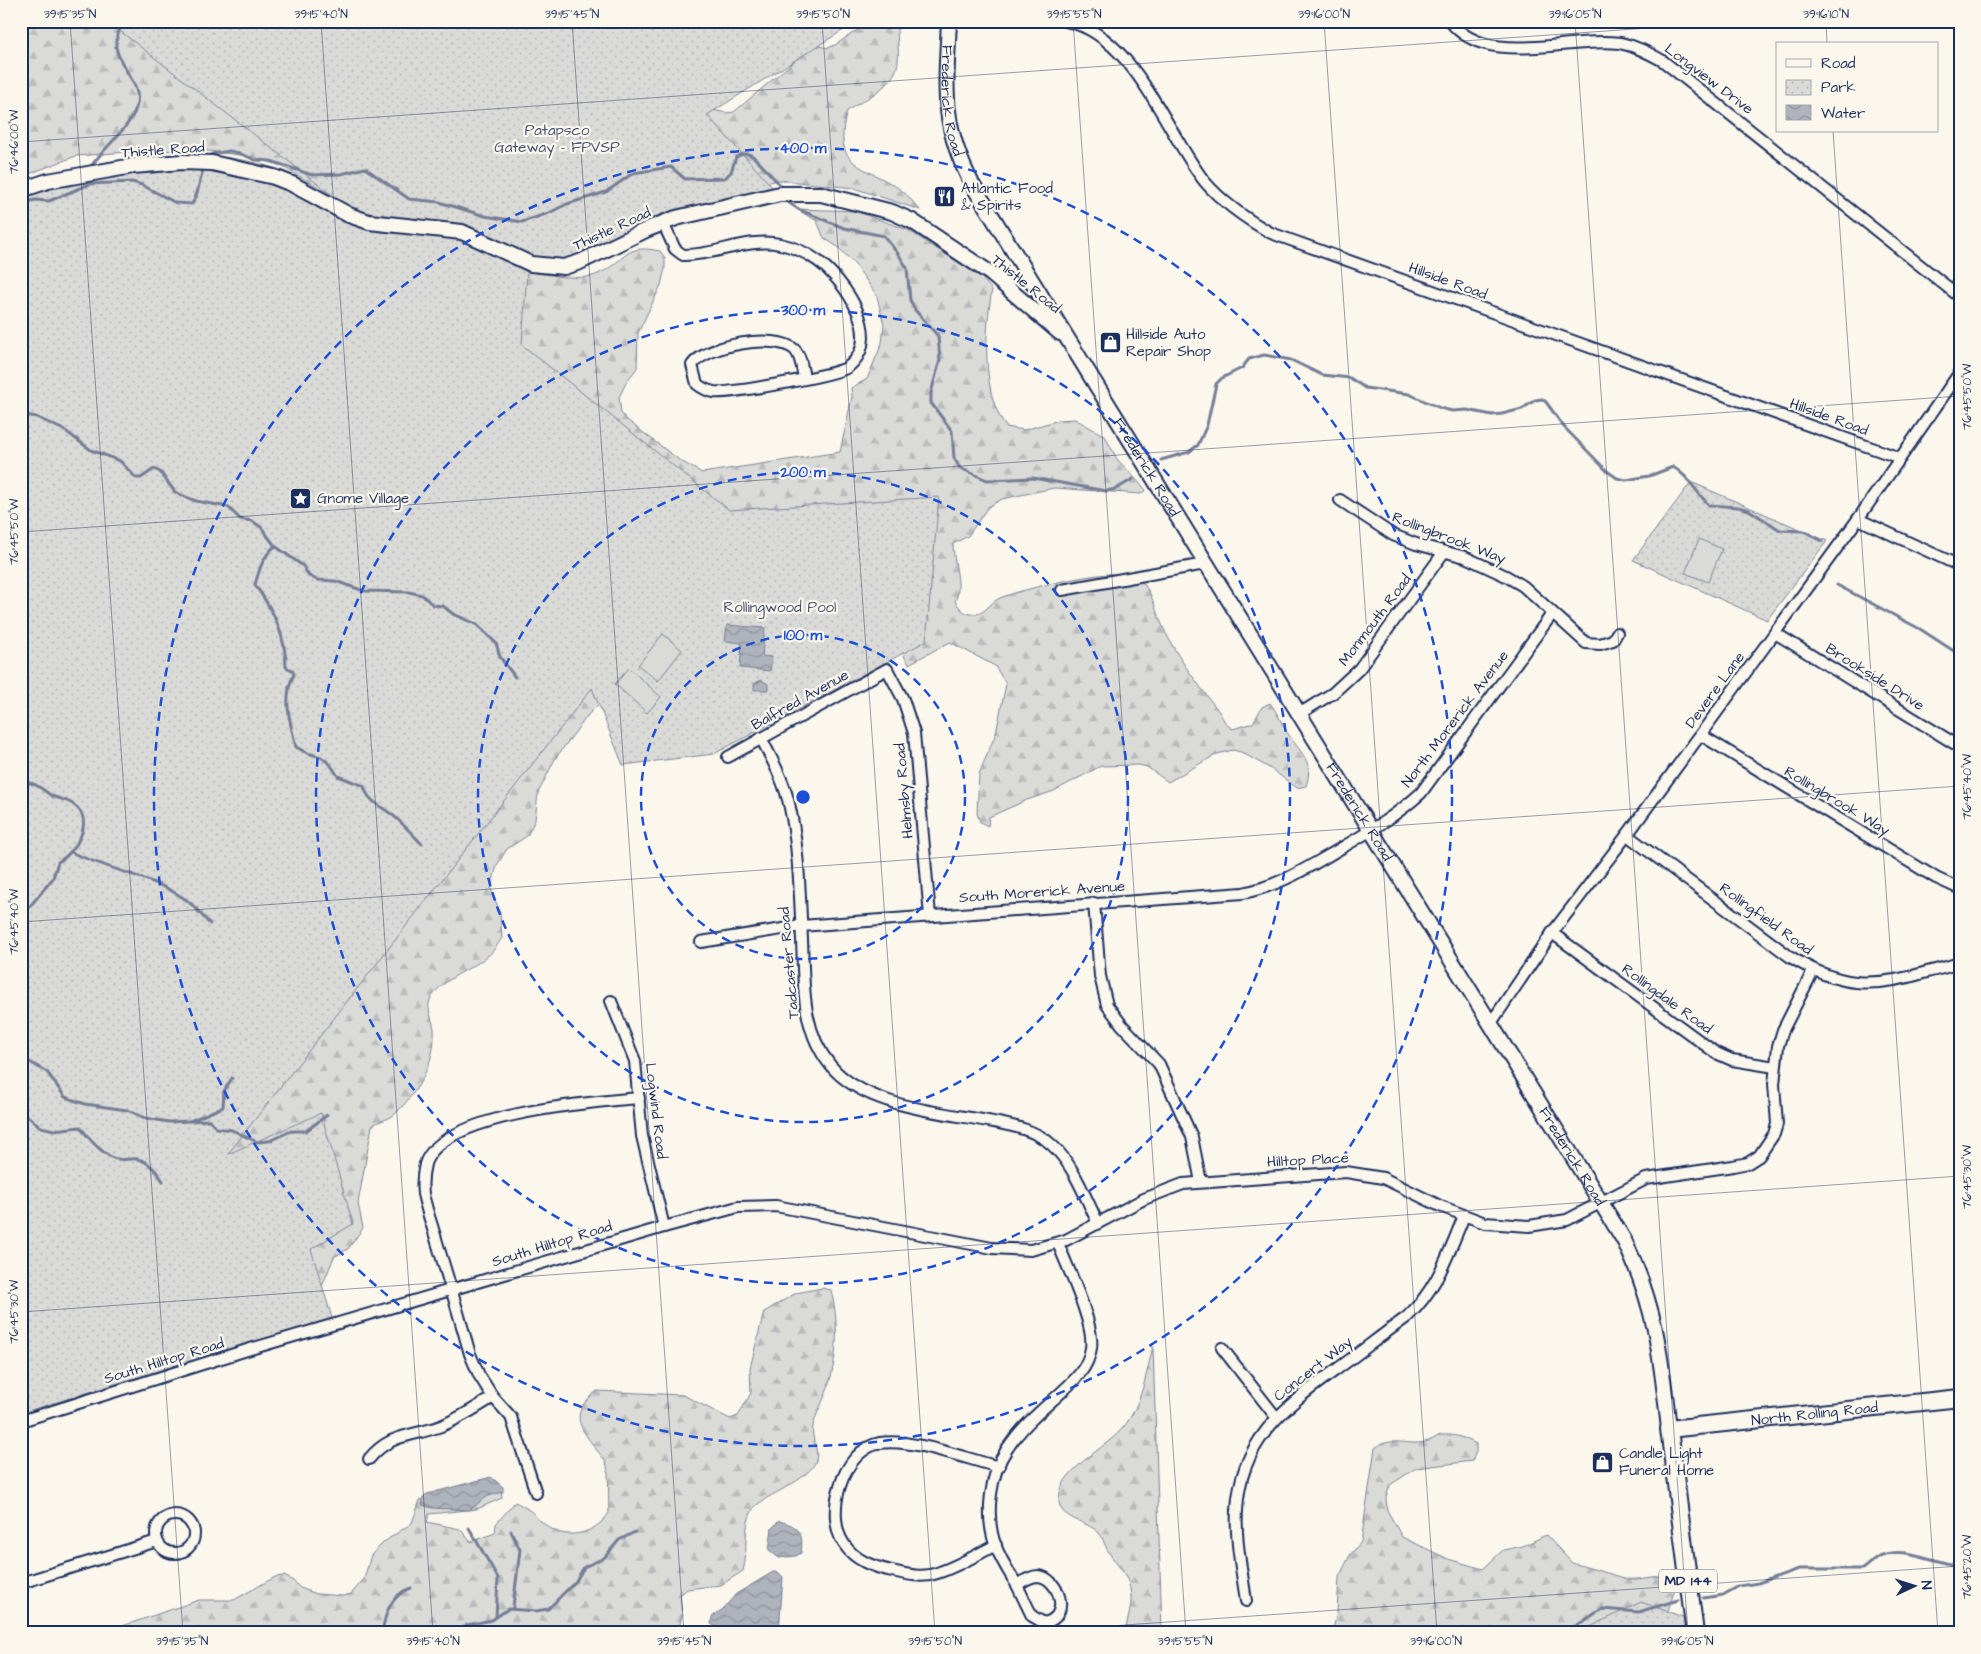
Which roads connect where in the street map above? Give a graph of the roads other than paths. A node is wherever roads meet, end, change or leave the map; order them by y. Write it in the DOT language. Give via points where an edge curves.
graph roads {
  1 [pos="949,21"];
  2 [pos="1066,21"];
  3 [pos="1450,21"];
  4 [pos="21,190"];
  5 [pos="663,223"];
  6 [pos="1960,298"];
  7 [pos="1070,342"];
  8 [pos="1960,372"];
  9 [pos="804,378"];
  10 [pos="1900,458"];
  11 [pos="1340,500"];
  12 [pos="1858,519"];
  13 [pos="1444,552"];
  14 [pos="1205,564"];
  15 [pos="1960,566"];
  16 [pos="1062,590"];
  17 [pos="1552,614"];
  18 [pos="1617,633"];
  19 [pos="1775,633"];
  20 [pos="887,669"];
  21 [pos="1299,714"];
  22 [pos="1701,735"];
  23 [pos="761,738"];
  24 [pos="1960,747"];
  25 [pos="728,757"];
  26 [pos="1370,830"];
  27 [pos="1627,835"];
  28 [pos="1960,889"];
  29 [pos="1094,904"];
  30 [pos="930,916"];
  31 [pos="801,926"];
  32 [pos="1552,933"];
  33 [pos="701,942"];
  34 [pos="1960,962"];
  35 [pos="1813,971"];
  36 [pos="611,1001"];
  37 [pos="1491,1023"];
  38 [pos="1775,1067"];
  39 [pos="639,1098"];
  40 [pos="1201,1182"];
  41 [pos="1602,1201"];
  42 [pos="1464,1216"];
  43 [pos="1098,1223"];
  44 [pos="664,1227"];
  45 [pos="1058,1243"];
  46 [pos="452,1290"];
  47 [pos="1222,1348"];
  48 [pos="493,1397"];
  49 [pos="1960,1398"];
  50 [pos="1276,1417"];
  51 [pos="21,1421"];
  52 [pos="1669,1429"];
  53 [pos="368,1460"];
  54 [pos="999,1467"];
  55 [pos="536,1493"];
  56 [pos="157,1541"];
  57 [pos="996,1545"];
  58 [pos="21,1583"];
  59 [pos="1017,1585"];
  60 [pos="1246,1601"];
  61 [pos="1694,1633"];
  1 -- 7 [label="main road, Frederick Road / MD 144" via="946,92 948,119 958,159"];
  2 -- 10 [label="street, Hillside Road" via="1087,27 1116,48 1204,181 1232,210 1271,234"];
  3 -- 6 [label="street, Longview Drive" via="1464,35 1492,46 1601,42 1620,43 1647,52"];
  4 -- 5 [label="main road, Thistle Road" via="48,180 82,174 159,163 206,162 274,177 369,222 462,232 531,264 548,267 580,262"];
  5 -- 7 [label="main road, Thistle Road" via="730,204 809,192 892,212 912,221 990,273"];
  5 -- 9 [label="street" via="675,249 683,255 766,242 802,251 830,271 858,312 864,336 861,349 848,368"];
  7 -- 14 [label="main road, Frederick Road / MD 144"];
  8 -- 10 [label="street, Devere Lane"];
  9 -- 9 [label="street" via="714,392 697,384 692,365 697,357 725,347 765,342 794,348"];
  10 -- 12 [label="street, Devere Lane"];
  11 -- 13 [label="street, Rollingbrook Way" via="1393,534"];
  12 -- 15 [label="street"];
  12 -- 19 [label="street, Devere Lane"];
  13 -- 17 [label="street, Rollingbrook Way" via="1465,557 1506,576 1523,586"];
  13 -- 21 [label="street, Monmouth Road" via="1359,669 1333,693"];
  14 -- 16 [label="street"];
  14 -- 21 [label="main road, Frederick Road / MD 144"];
  17 -- 18 [label="street, Rollingbrook Way" via="1586,643 1600,644 1613,640"];
  17 -- 26 [label="street, North Morerick Avenue" via="1420,793"];
  19 -- 22 [label="street, Devere Lane"];
  19 -- 24 [label="street, Brookside Drive"];
  20 -- 23 [label="street, Balfred Avenue"];
  20 -- 30 [label="street, Helmsby Road" via="903,699 914,733"];
  21 -- 26 [label="main road, Frederick Road / MD 144"];
  22 -- 27 [label="street, Devere Lane"];
  22 -- 28 [label="street, Rollingbrook Way" via="1923,870"];
  23 -- 25 [label="street, Balfred Avenue"];
  23 -- 31 [label="street, Tadcaster Road" via="776,766 791,810"];
  26 -- 29 [label="street, South Morerick Avenue" via="1289,879 1261,890"];
  26 -- 37 [label="main road, Frederick Road / MD 144"];
  27 -- 32 [label="street, Devere Lane"];
  27 -- 35 [label="street, Rollingfield Road"];
  29 -- 30 [label="street, South Morerick Avenue"];
  29 -- 40 [label="street" via="1100,976 1107,1005 1159,1064 1192,1136"];
  30 -- 31 [label="street, South Morerick Avenue"];
  31 -- 33 [label="street, South Morerick Avenue"];
  31 -- 43 [label="street, Tadcaster Road" via="808,1022 817,1045 845,1080 893,1102 1014,1126 1041,1137 1063,1157"];
  32 -- 37 [label="street, Devere Lane"];
  32 -- 38 [label="street, Rollingdale Road" via="1716,1053 1732,1060"];
  34 -- 35 [label="street, Rollingfield Road" via="1876,983 1853,983"];
  35 -- 38 [label="street, Hilltop Place" via="1783,1030"];
  36 -- 39 [label="street, Logwind Road" via="631,1047"];
  37 -- 41 [label="main road, Frederick Road / MD 144"];
  38 -- 41 [label="street, Hilltop Place" via="1777,1124 1759,1156 1748,1163 1646,1179"];
  39 -- 44 [label="street, Logwind Road" via="646,1159"];
  39 -- 46 [label="street" via="576,1103 522,1113 458,1133 433,1150 425,1163 423,1193"];
  40 -- 42 [label="street, Hilltop Place" via="1366,1173"];
  40 -- 43 [label="street, Hilltop Place" via="1161,1191"];
  41 -- 42 [label="street, Hilltop Place" via="1566,1220 1538,1225 1485,1223"];
  41 -- 52 [label="main road, Frederick Road / MD 144" via="1632,1256 1650,1303 1661,1358"];
  42 -- 50 [label="street, Concert Way" via="1438,1277 1421,1304 1295,1399"];
  43 -- 45 [label="street, South Hilltop Road"];
  44 -- 45 [label="street, South Hilltop Road" via="715,1212 763,1205 793,1208 992,1248 1031,1250"];
  44 -- 46 [label="street, South Hilltop Road"];
  45 -- 54 [label="street" via="1089,1324 1092,1346 1076,1379 1023,1428"];
  46 -- 48 [label="street" via="470,1354"];
  46 -- 51 [label="street, South Hilltop Road"];
  47 -- 50 [label="street"];
  48 -- 53 [label="street" via="440,1426 379,1446"];
  48 -- 55 [label="street" via="511,1417"];
  49 -- 52 [label="main road, North Rolling Road"];
  50 -- 60 [label="street, Concert Way" via="1253,1449 1239,1489 1236,1511"];
  52 -- 61 [label="main road, Frederick Road / MD 144"];
  54 -- 57 [label="street" via="990,1515"];
  54 -- 57 [label="street" via="906,1443 878,1444 848,1464 836,1519 844,1544 853,1555 878,1568 909,1575 933,1574"];
  56 -- 58 [label="street"];
  57 -- 59 [label="street"];
  59 -- 59 [label="street" via="1031,1577 1046,1578 1052,1582 1059,1598 1057,1617 1044,1623 1032,1616"];
}
